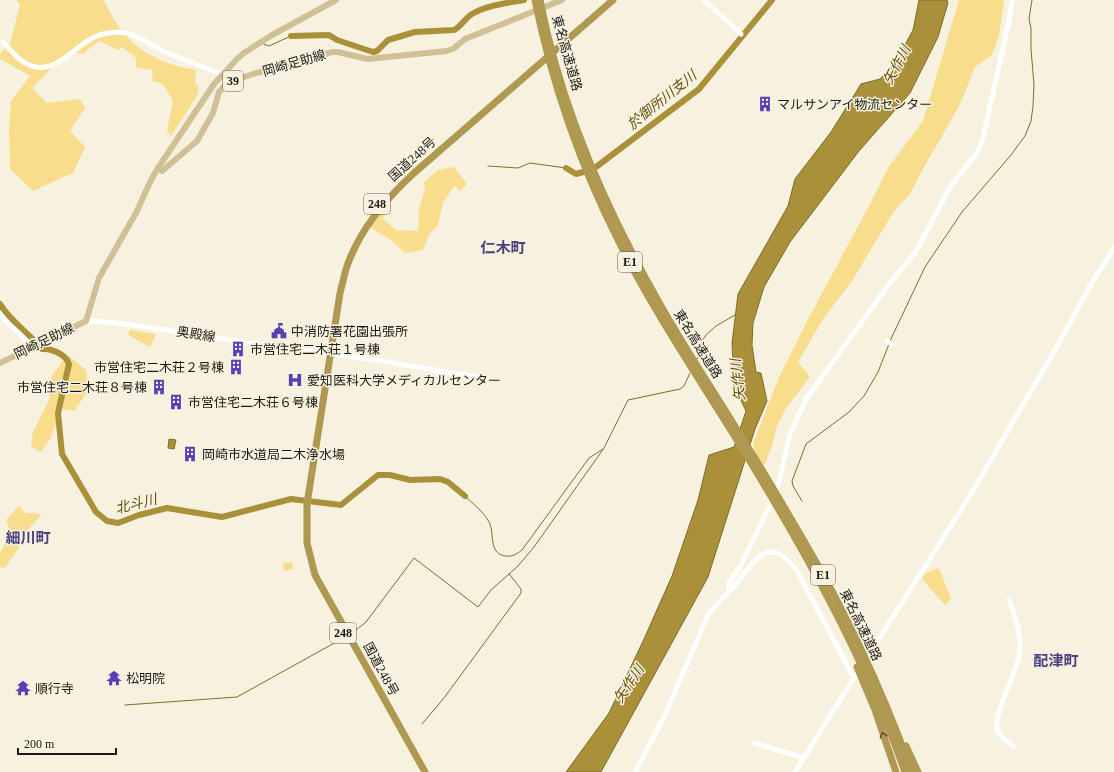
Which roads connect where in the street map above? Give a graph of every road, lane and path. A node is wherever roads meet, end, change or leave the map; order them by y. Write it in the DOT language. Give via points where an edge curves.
graph roads {
  1 [pos="336,0"];
  2 [pos="535,0"];
  3 [pos="540,0"];
  4 [pos="562,0"];
  5 [pos="609,0"];
  6 [pos="1012,0"];
  7 [pos="707,1"];
  8 [pos="741,34"];
  9 [pos="3,42"];
  10 [pos="554,68"];
  11 [pos="222,74"];
  12 [pos="158,168"];
  13 [pos="1114,248"];
  14 [pos="0,314"];
  15 [pos="86,321"];
  16 [pos="36,345"];
  17 [pos="329,353"];
  18 [pos="0,363"];
  19 [pos="489,379"];
  20 [pos="763,478"];
  21 [pos="778,486"];
  22 [pos="769,507"];
  23 [pos="729,591"];
  24 [pos="829,598"];
  25 [pos="1009,599"];
  26 [pos="870,653"];
  27 [pos="874,679"];
  28 [pos="754,743"];
  29 [pos="1014,747"];
  30 [pos="412,753"];
  31 [pos="804,758"];
  32 [pos="420,772"];
  33 [pos="425,772"];
  34 [pos="635,772"];
  35 [pos="795,772"];
  36 [pos="896,772"];
  37 [pos="905,772"];
  38 [pos="912,772"];
  39 [pos="918,772"];
  1 -- 11 [label="main road, 岡崎足助線 / 39" via="244,53"];
  2 -- 10 [label="highway, 東名高速道路 / E1"];
  3 -- 10 [label="highway, 東名高速道路 / E1"];
  4 -- 12 [label="main road, 岡崎足助線 / 39" via="465,39 447,52 367,59 332,52 227,83 218,92 214,113 197,141 162,171"];
  5 -- 17 [label="highway, 国道248号 / 248" via="414,173 379,209 346,268"];
  6 -- 21 [label="street" via="982,142 976,154 950,187 917,250 806,399 790,434"];
  7 -- 8 [label="street"];
  9 -- 11 [label="street" via="22,62 34,67 46,67 60,62 94,37 108,33 128,33 168,53"];
  10 -- 20 [label="highway, 東名高速道路 / E1" via="572,114 585,158 620,245"];
  11 -- 12 [label="main road, 岡崎足助線 / 39"];
  12 -- 15 [label="main road, 岡崎足助線 / 39" via="99,278"];
  13 -- 26 [label="street" via="971,494"];
  14 -- 16 [label="street" via="27,341"];
  15 -- 16 [label="main road, 岡崎足助線"];
  15 -- 17 [label="street, 奥殿線" via="147,327"];
  16 -- 18 [label="main road, 岡崎足助線"];
  17 -- 19 [label="street, 奥殿線"];
  17 -- 30 [label="highway, 国道248号 / 248" via="306,501 307,543 315,575"];
  20 -- 24 [label="highway, 東名高速道路 / E1"];
  20 -- 27 [label="highway, 東名高速道路 / E1" via="826,582"];
  22 -- 23 [label="street" via="729,583"];
  23 -- 31 [label="street" via="760,555 778,553 784,556 797,571 855,676"];
  23 -- 34 [label="street" via="708,615 664,717"];
  36 -- 24 [label="highway, one-way" via="875,710"];
  24 -- 37 [label="highway, 東名高速道路 / E1" via="869,682"];
  25 -- 29 [label="street" via="1019,630 1019,656 999,713 997,727 1002,737"];
  27 -- 38 [label="highway, 東名高速道路 / E1"];
  27 -- 39 [label="highway"];
  28 -- 31 [label="street"];
  30 -- 32 [label="highway, 国道248号 / 248"];
  30 -- 33 [label="highway, 国道248号 / 248"];
  31 -- 35 [label="street"];
}
